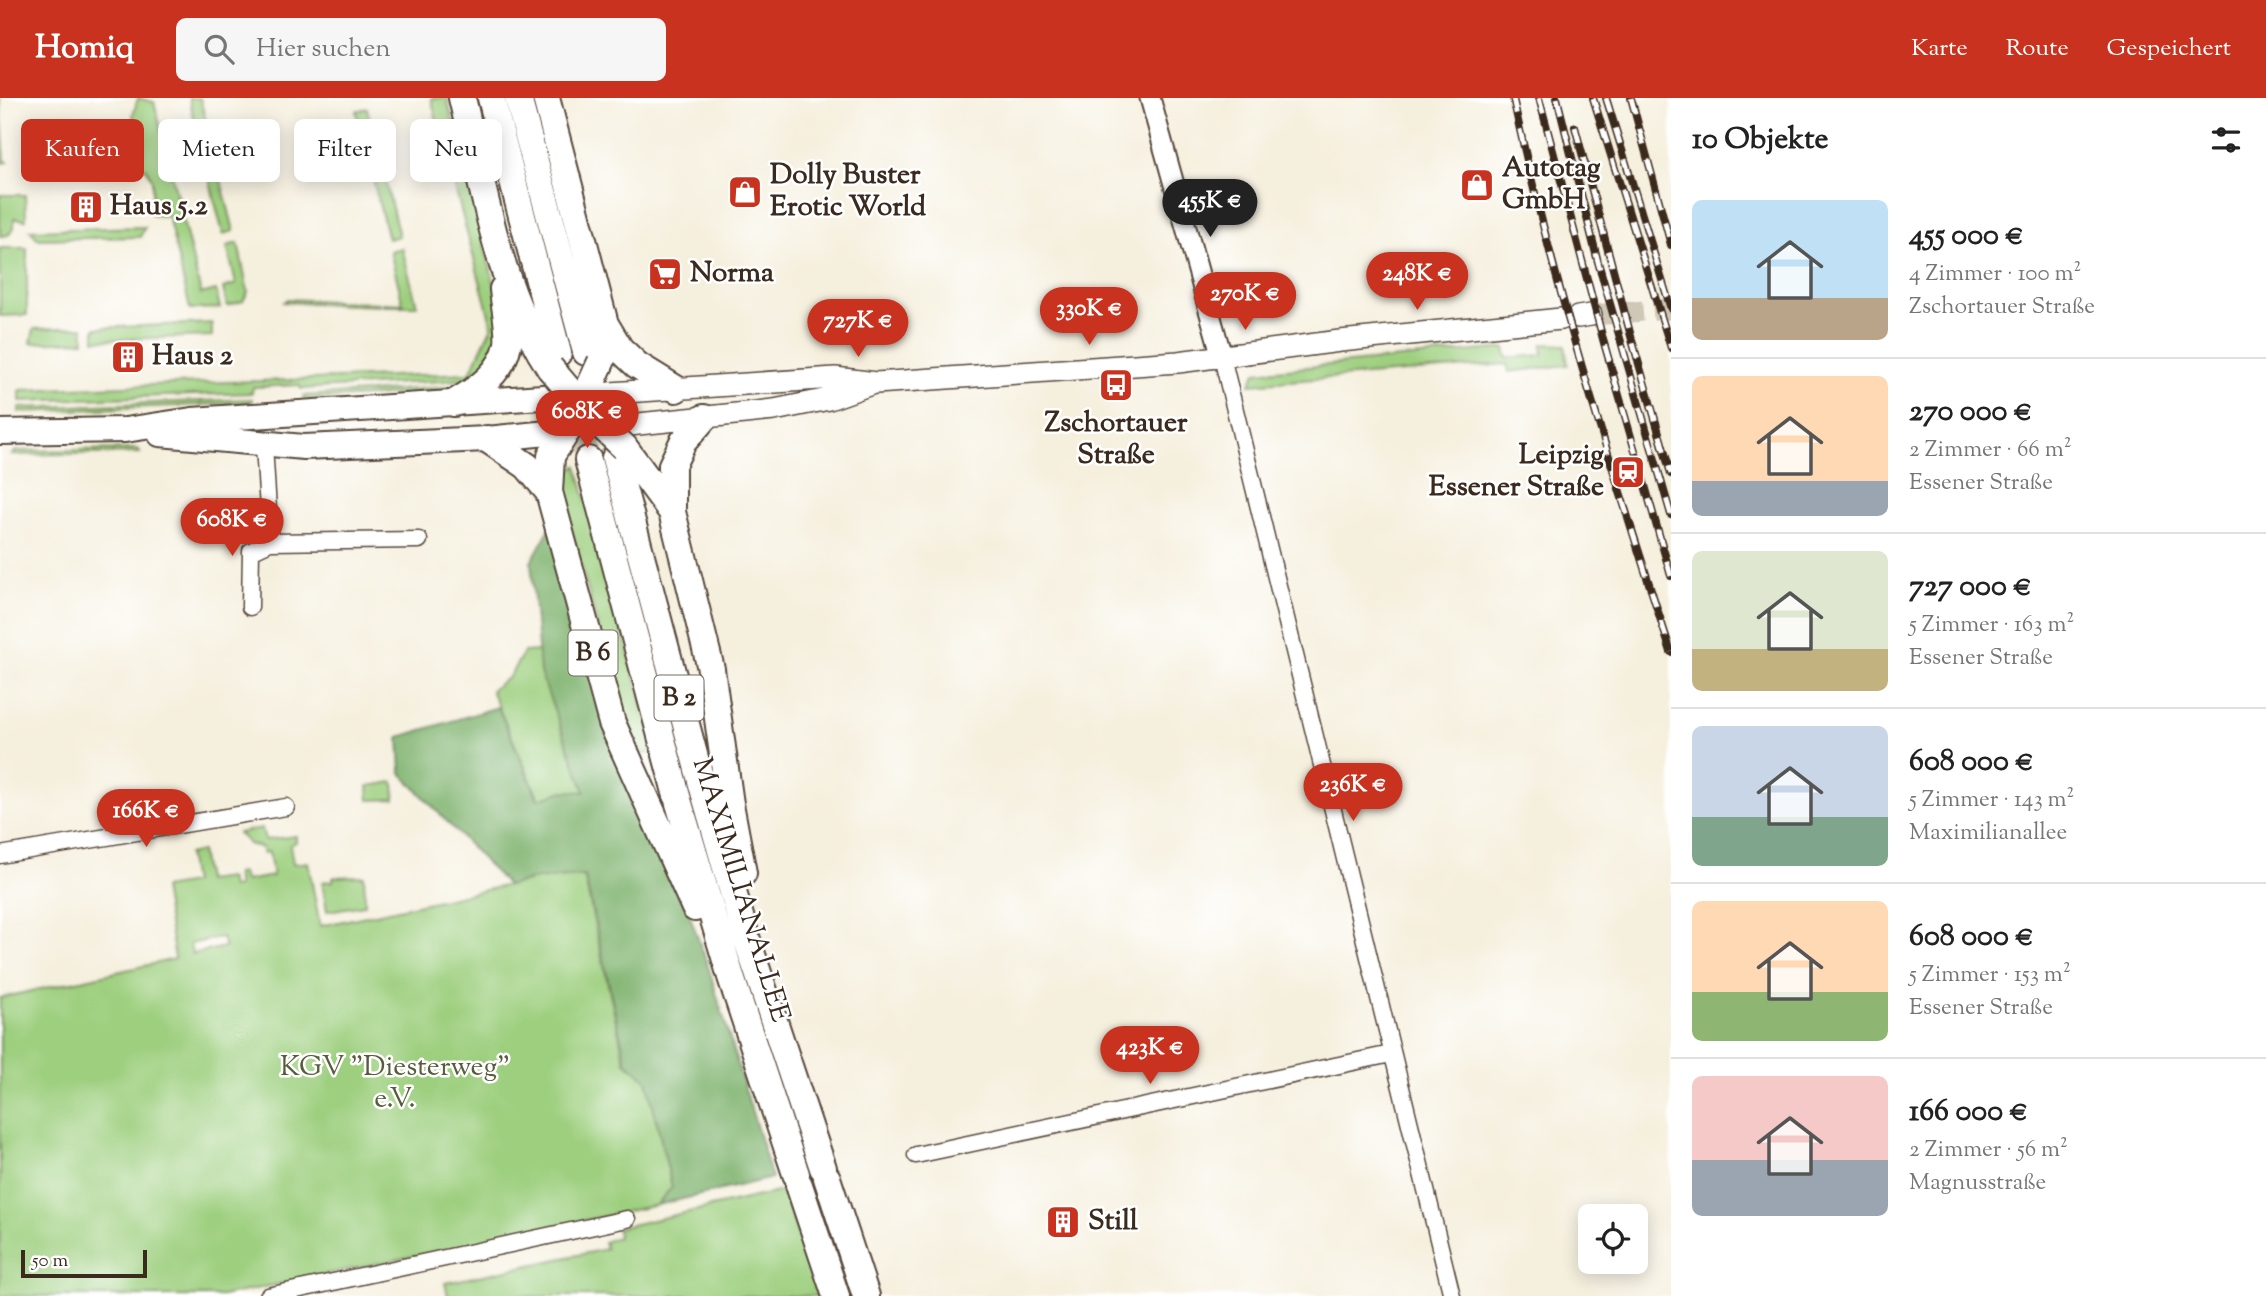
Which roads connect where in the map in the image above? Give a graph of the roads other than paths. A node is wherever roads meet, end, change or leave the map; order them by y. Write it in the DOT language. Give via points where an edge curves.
graph roads {
  1 [pos="461,98"];
  2 [pos="491,98"];
  3 [pos="518,98"];
  4 [pos="546,98"];
  5 [pos="1150,98"];
  6 [pos="500,256"];
  7 [pos="1576,317"];
  8 [pos="605,324"];
  9 [pos="594,357"];
  10 [pos="1222,357"];
  11 [pos="554,360"];
  12 [pos="876,383"];
  13 [pos="676,389"];
  14 [pos="582,397"];
  15 [pos="454,403"];
  16 [pos="704,418"];
  17 [pos="125,430"];
  18 [pos="567,431"];
  19 [pos="0,432"];
  20 [pos="487,439"];
  21 [pos="615,440"];
  22 [pos="264,445"];
  23 [pos="588,460"];
  24 [pos="549,492"];
  25 [pos="673,512"];
  26 [pos="419,540"];
  27 [pos="270,542"];
  28 [pos="250,607"];
  29 [pos="286,807"];
  30 [pos="0,855"];
  31 [pos="746,937"];
  32 [pos="731,977"];
  33 [pos="1391,1054"];
  34 [pos="916,1154"];
  35 [pos="627,1219"];
  36 [pos="285,1294"];
  37 [pos="268,1296"];
  38 [pos="836,1296"];
  39 [pos="866,1296"];
  40 [pos="1452,1296"];
  1 -- 6 [label="highway"];
  2 -- 11 [label="highway"];
  3 -- 9 [label="highway"];
  4 -- 8 [label="highway"];
  5 -- 10 [label="street"];
  6 -- 11 [label="highway" via="529,332"];
  6 -- 15 [label="highway" via="508,344 486,381"];
  7 -- 10 [label="main road"];
  8 -- 9 [label="highway" via="606,347"];
  8 -- 13 [label="highway" via="620,349 637,365"];
  9 -- 14 [label="highway, bridge"];
  10 -- 12 [label="main road"];
  10 -- 33 [label="street"];
  11 -- 14 [label="highway, bridge"];
  12 -- 13 [label="main road" via="835,378"];
  12 -- 16 [label="main road" via="829,399"];
  13 -- 14 [label="main road"];
  14 -- 15 [label="main road"];
  14 -- 18 [label="highway, bridge"];
  14 -- 21 [label="highway"];
  15 -- 17 [label="main road" via="192,420"];
  16 -- 21 [label="main road"];
  16 -- 25 [label="highway" via="683,442 672,465"];
  17 -- 19 [label="main road"];
  17 -- 22 [label="main road"];
  18 -- 20 [label="main road"];
  18 -- 21 [label="main road"];
  18 -- 24 [label="highway" via="551,456"];
  20 -- 22 [label="main road" via="346,447"];
  20 -- 24 [label="highway, B 6" via="527,467"];
  21 -- 25 [label="highway"];
  21 -- 31 [label="highway, MAXIMILIANALLEE / B 2" via="704,792"];
  22 -- 27 [label="street"];
  23 -- 32 [label="highway, MAXIMILIANALLEE / B 2" via="678,800"];
  24 -- 32 [label="highway, B 6" via="612,723 690,894 710,951"];
  25 -- 31 [label="highway" via="711,669 748,896"];
  26 -- 27 [label="street"];
  27 -- 28 [label="street" via="251,551"];
  29 -- 30 [label="street"];
  31 -- 39 [label="highway, MAXIMILIANALLEE / B 2"];
  32 -- 38 [label="highway, MAXIMILIANALLEE / B 2"];
  33 -- 34 [label="street"];
  33 -- 40 [label="street"];
  35 -- 36 [label="street"];
  36 -- 37 [label="street"];
}
